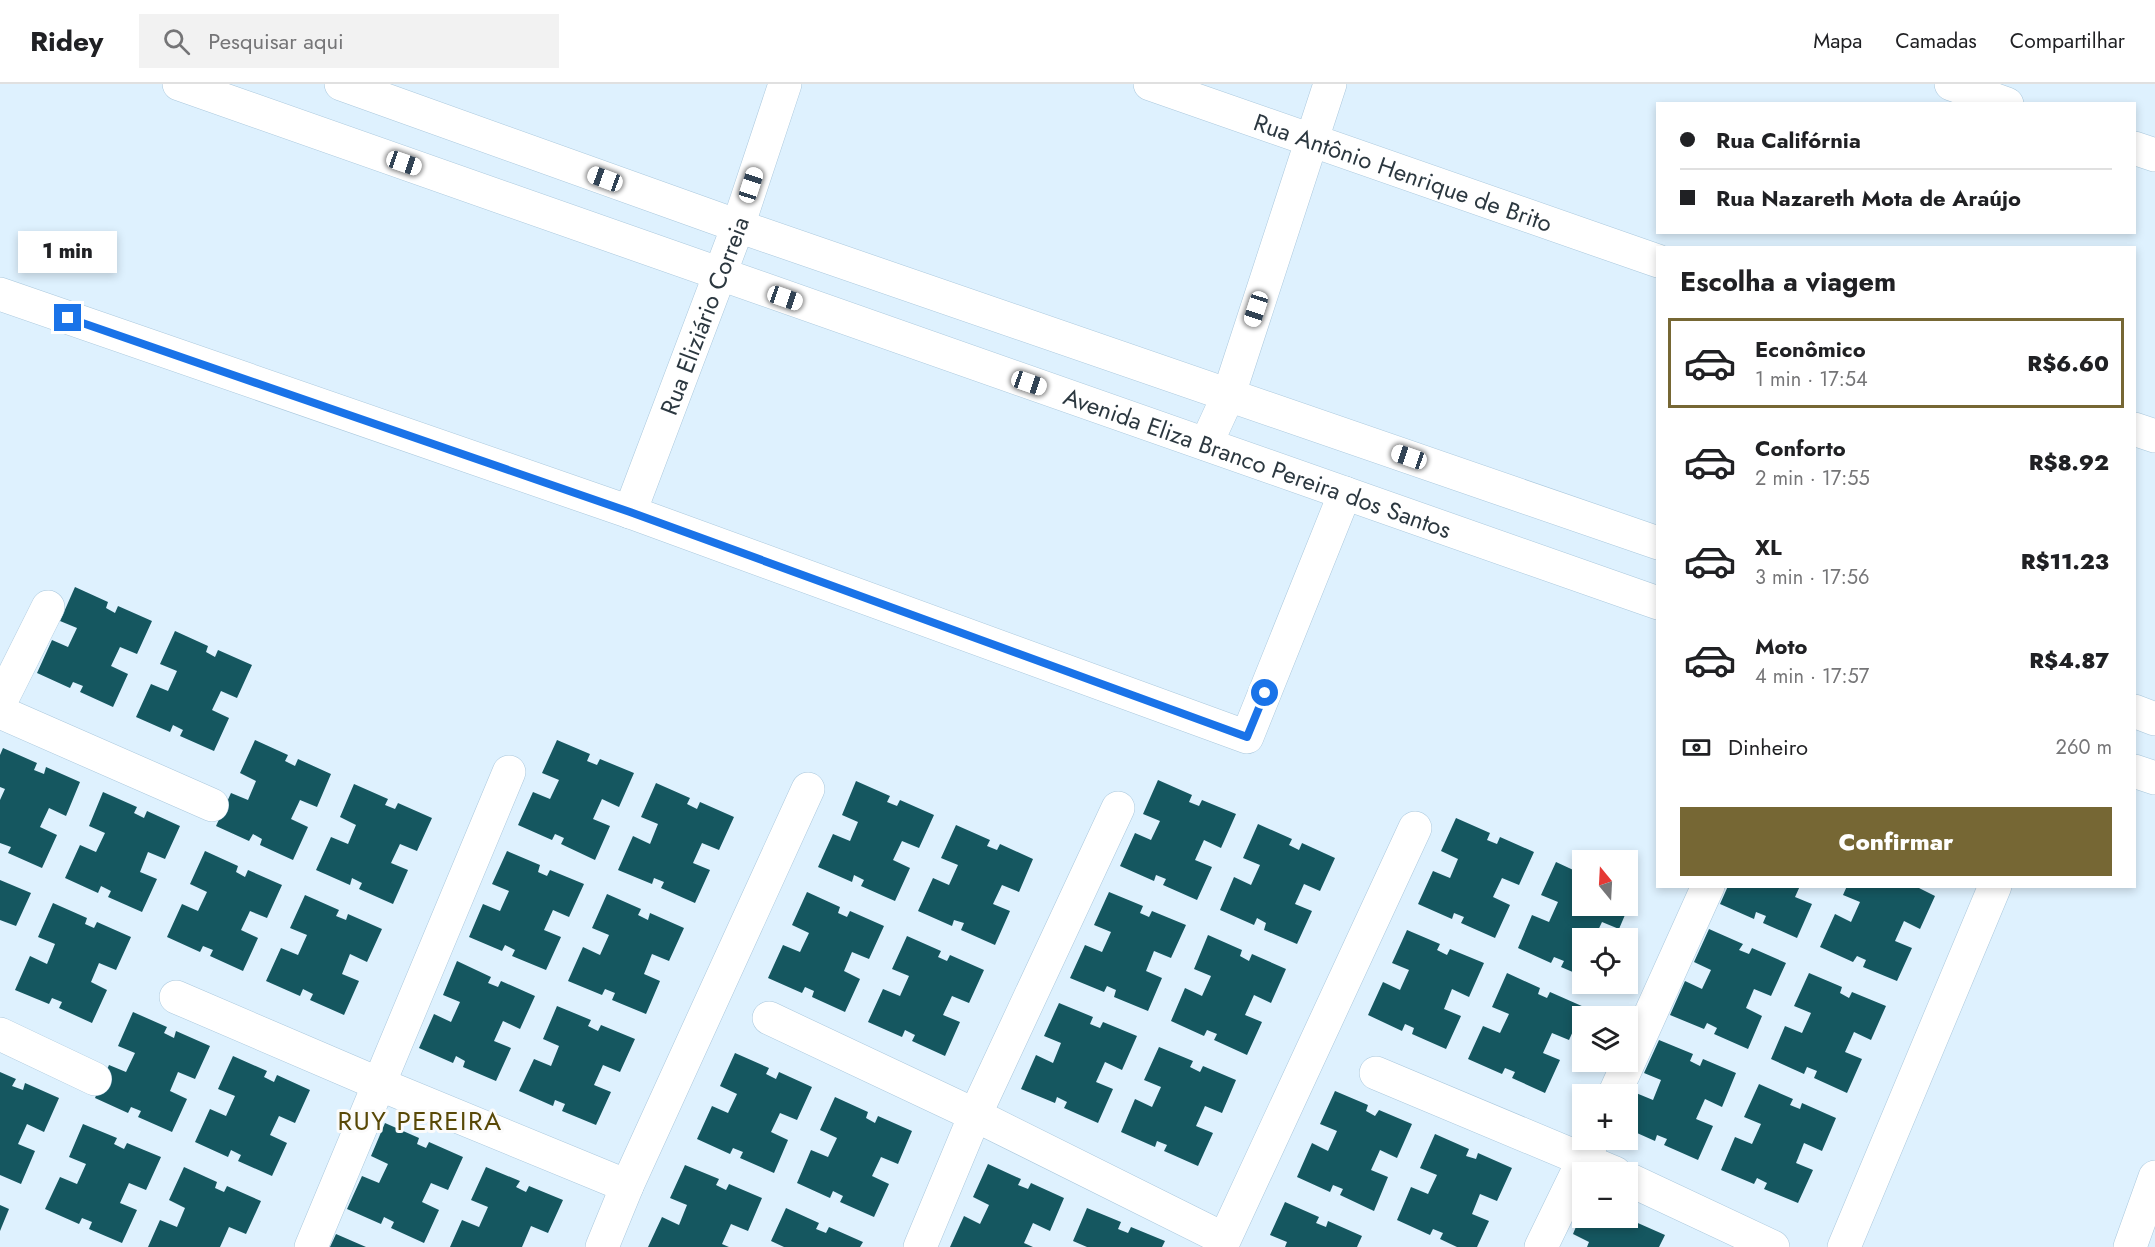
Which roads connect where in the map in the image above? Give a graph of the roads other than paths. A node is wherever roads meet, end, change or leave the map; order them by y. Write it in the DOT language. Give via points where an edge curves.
graph roads {
  1 [pos="179,84"];
  2 [pos="341,84"];
  3 [pos="785,84"];
  4 [pos="1150,84"];
  5 [pos="1330,84"];
  6 [pos="1951,84"];
  7 [pos="2001,102"];
  8 [pos="1311,139"];
  9 [pos="2136,149"];
  10 [pos="2155,155"];
  11 [pos="738,226"];
  12 [pos="1656,260"];
  13 [pos="718,274"];
  14 [pos="0,294"];
  15 [pos="1229,394"];
  16 [pos="2136,430"];
  17 [pos="2155,436"];
  18 [pos="1206,444"];
  19 [pos="1345,493"];
  20 [pos="630,512"];
  21 [pos="1656,542"];
  22 [pos="1656,602"];
  23 [pos="48,607"];
  24 [pos="0,703"];
  25 [pos="0,712"];
  26 [pos="2136,712"];
  27 [pos="2155,719"];
  28 [pos="509,772"];
  29 [pos="2136,772"];
  30 [pos="2155,778"];
  31 [pos="808,789"];
  32 [pos="212,805"];
  33 [pos="1118,808"];
  34 [pos="1415,828"];
  35 [pos="1707,888"];
  36 [pos="1994,888"];
  37 [pos="176,997"];
  38 [pos="769,1018"];
  39 [pos="0,1034"];
  40 [pos="1376,1073"];
  41 [pos="95,1078"];
  42 [pos="379,1084"];
  43 [pos="1619,1084"];
  44 [pos="975,1115"];
  45 [pos="1572,1143"];
  46 [pos="1589,1150"];
  47 [pos="1590,1150"];
  48 [pos="1603,1162"];
  49 [pos="2155,1177"];
  50 [pos="1638,1184"];
  51 [pos="627,1186"];
  52 [pos="1222,1243"];
  53 [pos="311,1247"];
  54 [pos="602,1247"];
  55 [pos="920,1247"];
  56 [pos="1541,1247"];
  57 [pos="1773,1247"];
  58 [pos="1844,1247"];
  59 [pos="2130,1247"];
  1 -- 13 [label="street, Avenida Eliza Branco Pereira dos Santos"];
  2 -- 11 [label="street"];
  3 -- 11 [label="street, Rua Eliziário Correia"];
  4 -- 8 [label="street, Rua Antônio Henrique de Brito"];
  5 -- 8 [label="street"];
  6 -- 7 [label="street"];
  8 -- 12 [label="street, Rua Antônio Henrique de Brito"];
  8 -- 15 [label="street"];
  9 -- 10 [label="street"];
  11 -- 13 [label="street, Rua Eliziário Correia"];
  11 -- 15 [label="street"];
  13 -- 18 [label="street, Avenida Eliza Branco Pereira dos Santos"];
  13 -- 20 [label="street, Rua Eliziário Correia"];
  14 -- 20 [label="street"];
  15 -- 18 [label="street"];
  15 -- 21 [label="street"];
  16 -- 17 [label="street"];
  18 -- 19 [label="street, Avenida Eliza Branco Pereira dos Santos"];
  19 -- 20 [label="street" via="1247,737"];
  19 -- 22 [label="street, Avenida Eliza Branco Pereira dos Santos"];
  23 -- 24 [label="street"];
  25 -- 32 [label="street"];
  26 -- 27 [label="street"];
  28 -- 42 [label="street"];
  29 -- 30 [label="street"];
  31 -- 51 [label="street"];
  33 -- 44 [label="street"];
  34 -- 52 [label="street"];
  35 -- 43 [label="street"];
  36 -- 58 [label="street"];
  37 -- 42 [label="street"];
  38 -- 44 [label="street"];
  39 -- 41 [label="street"];
  40 -- 45 [label="street"];
  42 -- 51 [label="street"];
  42 -- 53 [label="street"];
  44 -- 52 [label="street"];
  44 -- 55 [label="street"];
  46 -- 56 [label="street"];
  47 -- 48 [label="street"];
  49 -- 59 [label="street"];
  50 -- 57 [label="street"];
  51 -- 54 [label="street"];
}
